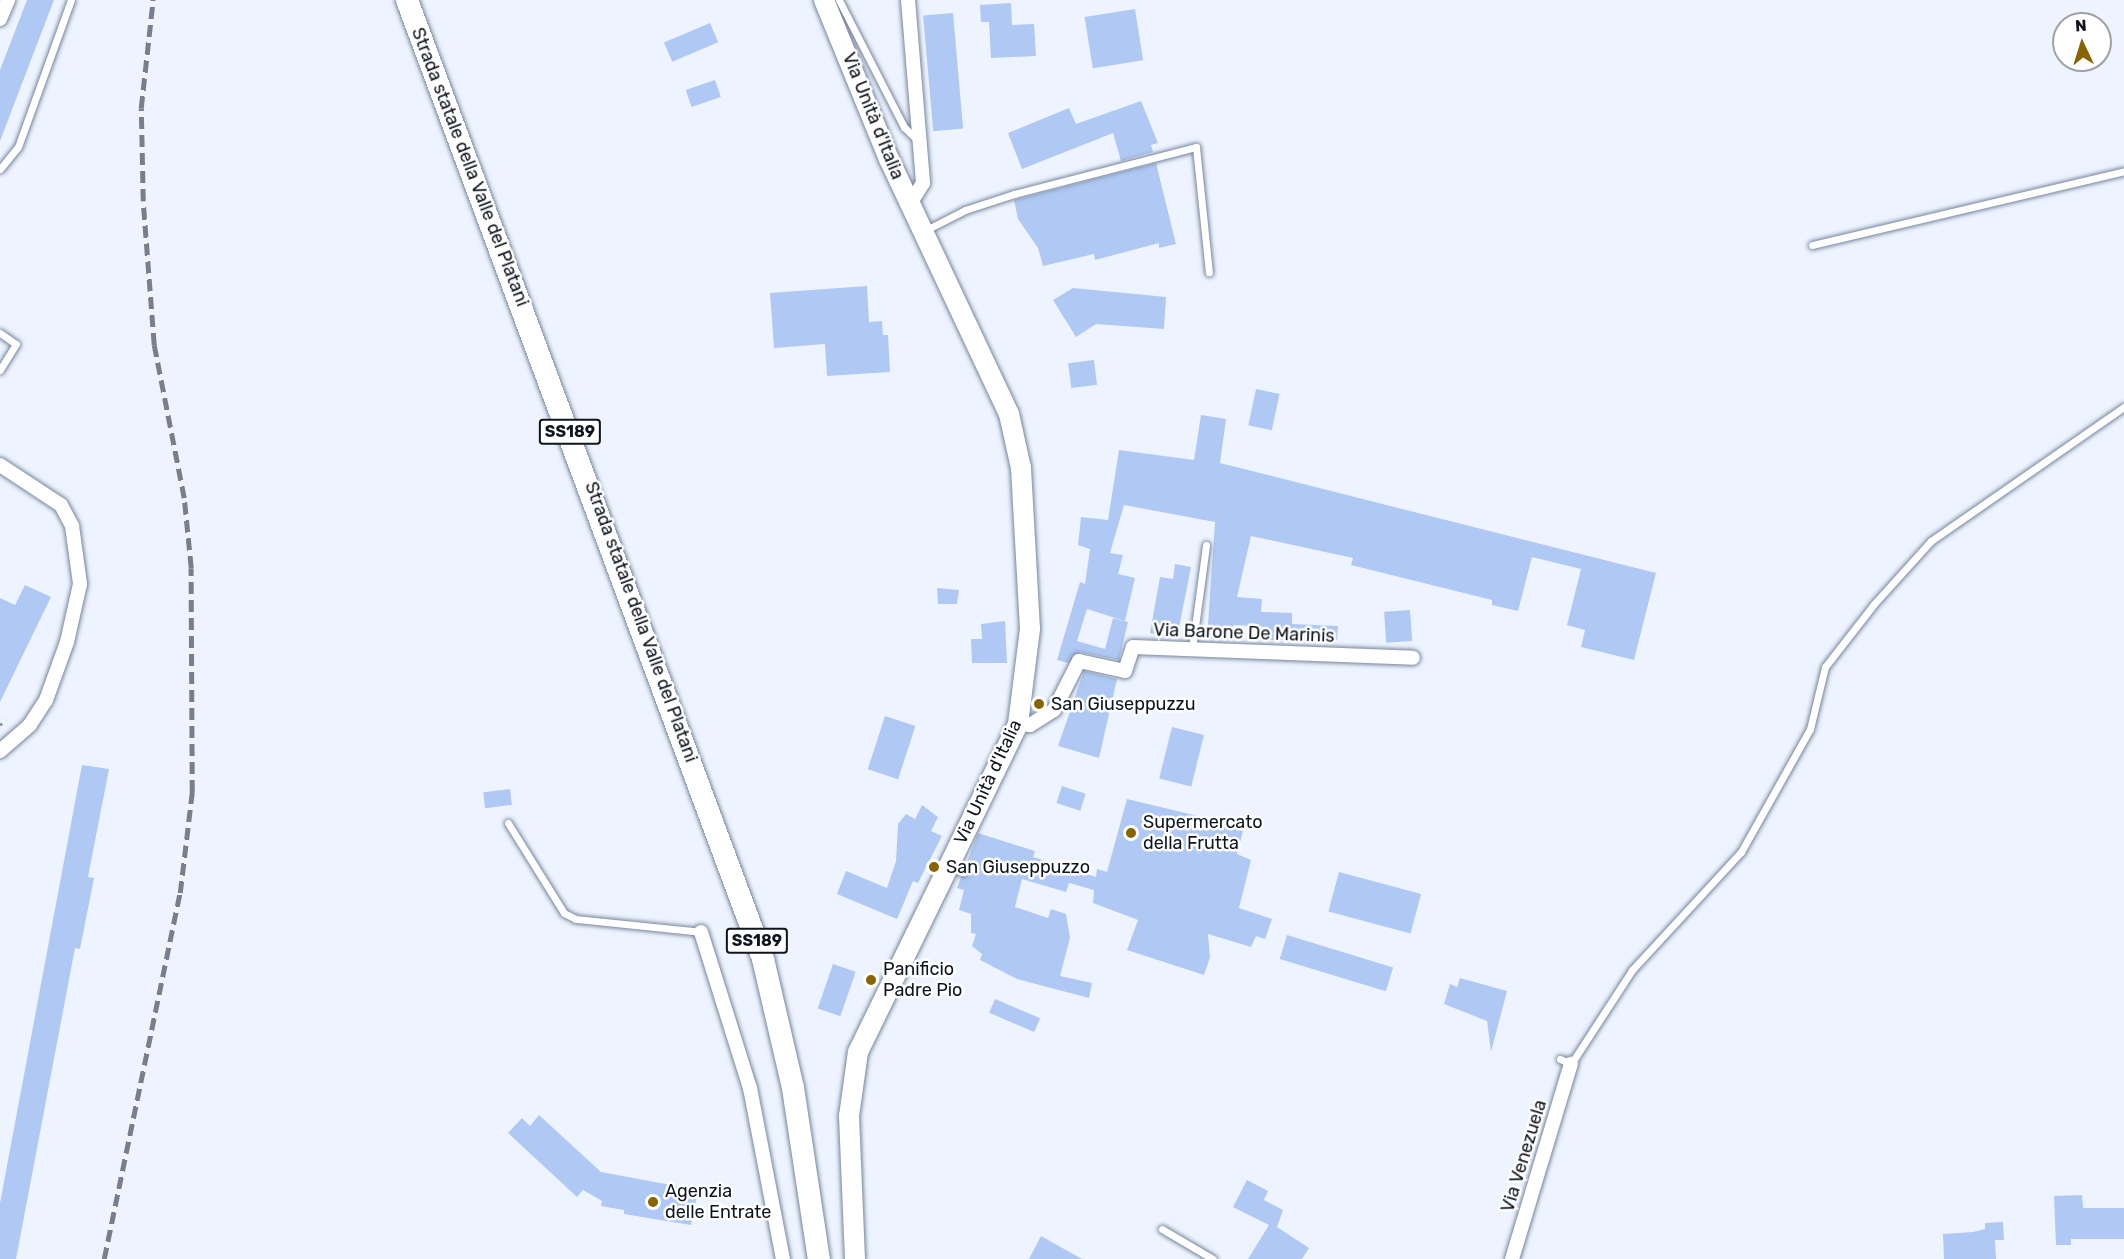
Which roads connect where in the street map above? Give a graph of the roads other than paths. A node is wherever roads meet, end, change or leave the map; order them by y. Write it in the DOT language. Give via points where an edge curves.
graph roads {
  1 [pos="8,0"];
  2 [pos="71,0"];
  3 [pos="407,0"];
  4 [pos="908,0"];
  5 [pos="831,2"];
  6 [pos="848,18"];
  7 [pos="0,20"];
  8 [pos="920,142"];
  9 [pos="0,168"];
  10 [pos="2124,171"];
  11 [pos="910,204"];
  12 [pos="922,232"];
  13 [pos="1812,245"];
  14 [pos="1209,272"];
  15 [pos="0,333"];
  16 [pos="0,370"];
  17 [pos="2124,407"];
  18 [pos="0,465"];
  19 [pos="1206,545"];
  20 [pos="1192,649"];
  21 [pos="1413,658"];
  22 [pos="1018,724"];
  23 [pos="0,751"];
  24 [pos="508,823"];
  25 [pos="701,932"];
  26 [pos="1565,1062"];
  27 [pos="1162,1229"];
  28 [pos="783,1259"];
  29 [pos="819,1259"];
  30 [pos="855,1259"];
  31 [pos="1213,1259"];
  32 [pos="1512,1259"];
  1 -- 7 [label="street"];
  2 -- 9 [label="lane" via="18,147"];
  3 -- 29 [label="main road, Strada statale della Valle del Platani / SS189" via="647,636 763,959 794,1088"];
  4 -- 8 [label="street"];
  5 -- 6 [label="lane"];
  5 -- 6 [label="lane"];
  5 -- 11 [label="street, Via Unità d'Italia"];
  6 -- 8 [label="lane" via="904,127"];
  8 -- 11 [label="street" via="923,183"];
  10 -- 13 [label="lane"];
  11 -- 12 [label="street, Via Unità d'Italia"];
  12 -- 14 [label="lane" via="965,210 1143,157 1196,147"];
  12 -- 22 [label="street, Via Unità d'Italia" via="992,372 1015,436 1030,629"];
  15 -- 16 [label="lane" via="16,344"];
  17 -- 26 [label="lane" via="1931,541 1874,604 1826,668 1810,729 1741,852 1632,970"];
  18 -- 23 [label="street" via="61,505 72,526 80,584 67,642 46,700 30,725"];
  19 -- 20 [label="lane"];
  20 -- 21 [label="street, Via Barone De Marinis"];
  20 -- 22 [label="street, Via Barone De Marinis" via="1133,647 1125,671 1079,661 1054,710 1030,725"];
  22 -- 30 [label="street, Via Unità d'Italia" via="955,870 872,1017 856,1060 849,1116"];
  24 -- 25 [label="lane" via="564,913 576,919"];
  25 -- 28 [label="street" via="750,1088"];
  26 -- 32 [label="street, Via Venezuela"];
  27 -- 31 [label="lane"];
}
